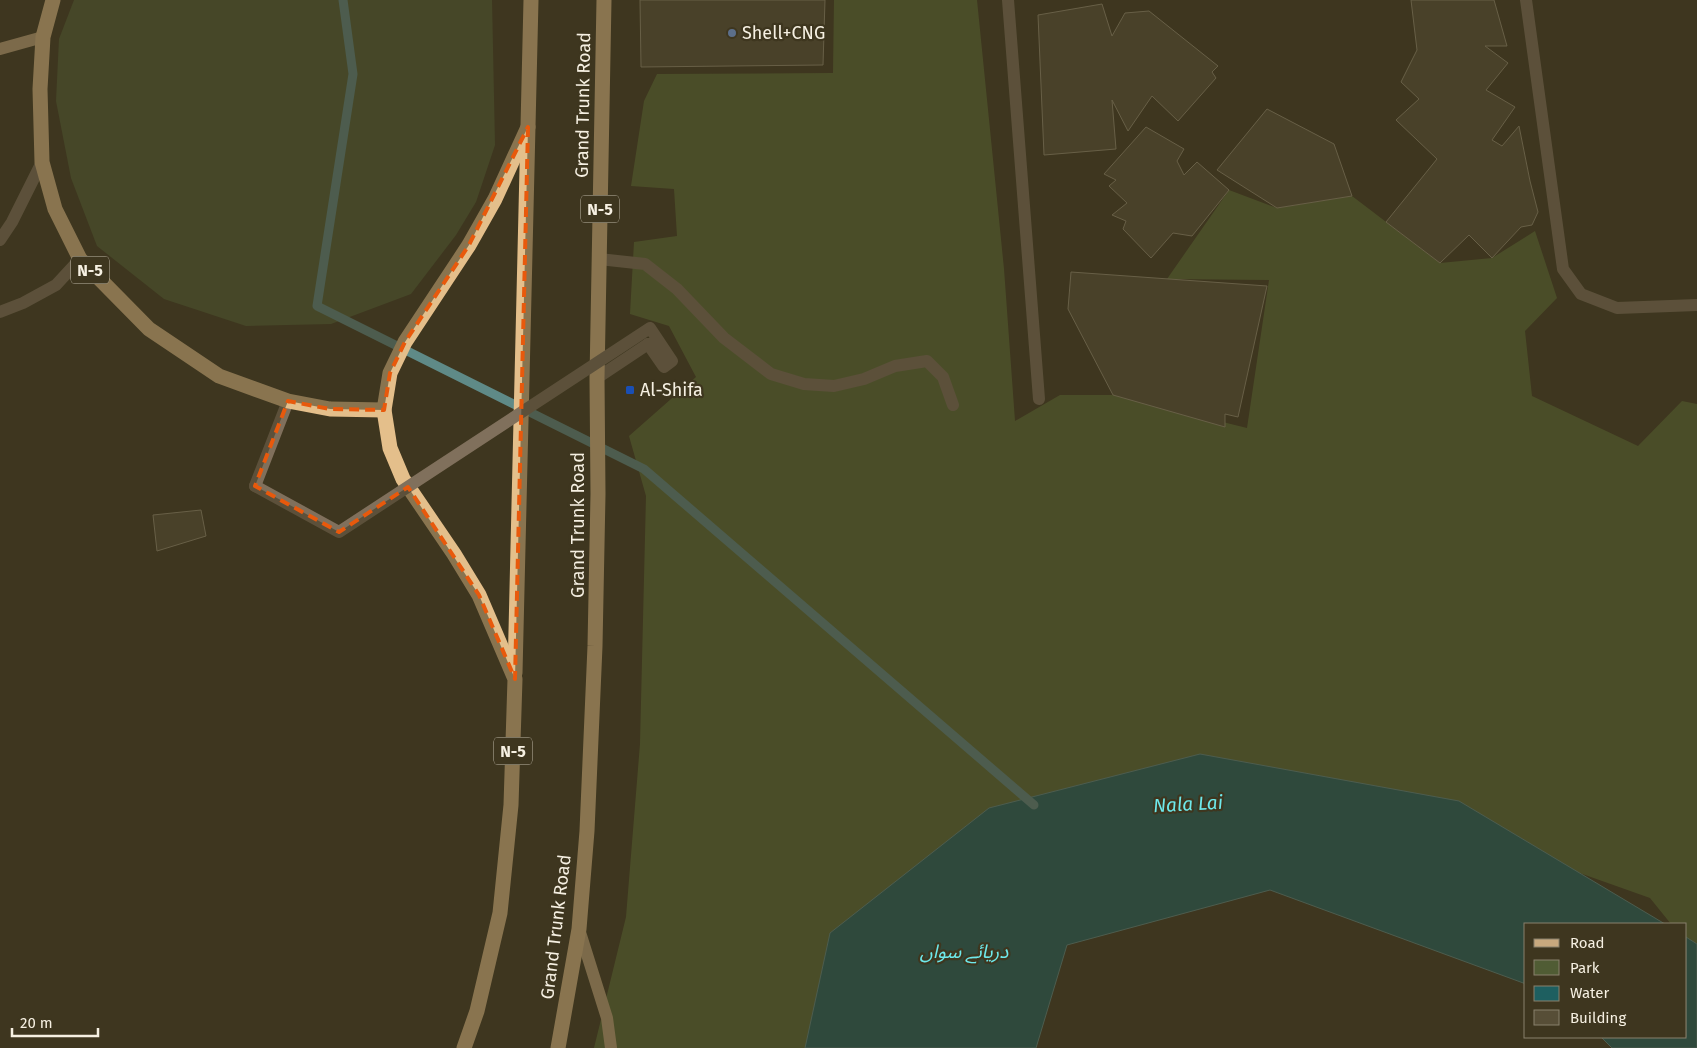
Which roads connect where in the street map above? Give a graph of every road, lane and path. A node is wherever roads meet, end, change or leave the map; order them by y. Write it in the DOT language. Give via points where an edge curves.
graph roads {
  1 [pos="53,0"];
  2 [pos="531,0"];
  3 [pos="604,0"];
  4 [pos="1008,0"];
  5 [pos="1526,0"];
  6 [pos="43,37"];
  7 [pos="0,49"];
  8 [pos="528,127"];
  9 [pos="42,162"];
  10 [pos="0,240"];
  11 [pos="80,259"];
  12 [pos="599,259"];
  13 [pos="1697,305"];
  14 [pos="0,312"];
  15 [pos="597,378"];
  16 [pos="1039,399"];
  17 [pos="288,401"];
  18 [pos="953,405"];
  19 [pos="384,410"];
  20 [pos="515,679"];
  21 [pos="579,929"];
  22 [pos="464,1048"];
  23 [pos="558,1048"];
  24 [pos="611,1048"];
  1 -- 6 [label="highway, N-5"];
  2 -- 8 [label="highway, N-5"];
  3 -- 12 [label="highway, Grand Trunk Road / N-5"];
  4 -- 16 [label="street"];
  5 -- 13 [label="street" via="1563,269 1581,294 1617,308"];
  6 -- 7 [label="main road"];
  6 -- 9 [label="highway, N-5" via="40,89"];
  8 -- 19 [label="highway, N-5" via="495,199 469,245 404,342 390,373"];
  8 -- 20 [label="highway, N-5"];
  9 -- 10 [label="street"];
  9 -- 11 [label="highway, N-5" via="55,210"];
  11 -- 14 [label="street" via="56,285 23,304"];
  11 -- 17 [label="highway, N-5" via="149,329 219,376"];
  12 -- 15 [label="highway, Grand Trunk Road / N-5"];
  12 -- 18 [label="street" via="645,264 677,289 724,338 771,374 804,384 834,386 864,379 895,366 927,360 943,377"];
  15 -- 17 [label="street, bridge" via="648,344 664,367 672,361 650,328 339,532 255,486"];
  15 -- 21 [label="highway, Grand Trunk Road / N-5" via="595,646"];
  17 -- 19 [label="highway, N-5" via="330,409"];
  19 -- 20 [label="highway, N-5" via="390,448 403,479 479,596"];
  20 -- 22 [label="highway, N-5" via="511,805 500,913 477,1011"];
  21 -- 23 [label="highway, Grand Trunk Road / N-5"];
  21 -- 24 [label="main road" via="607,1018"];
}
